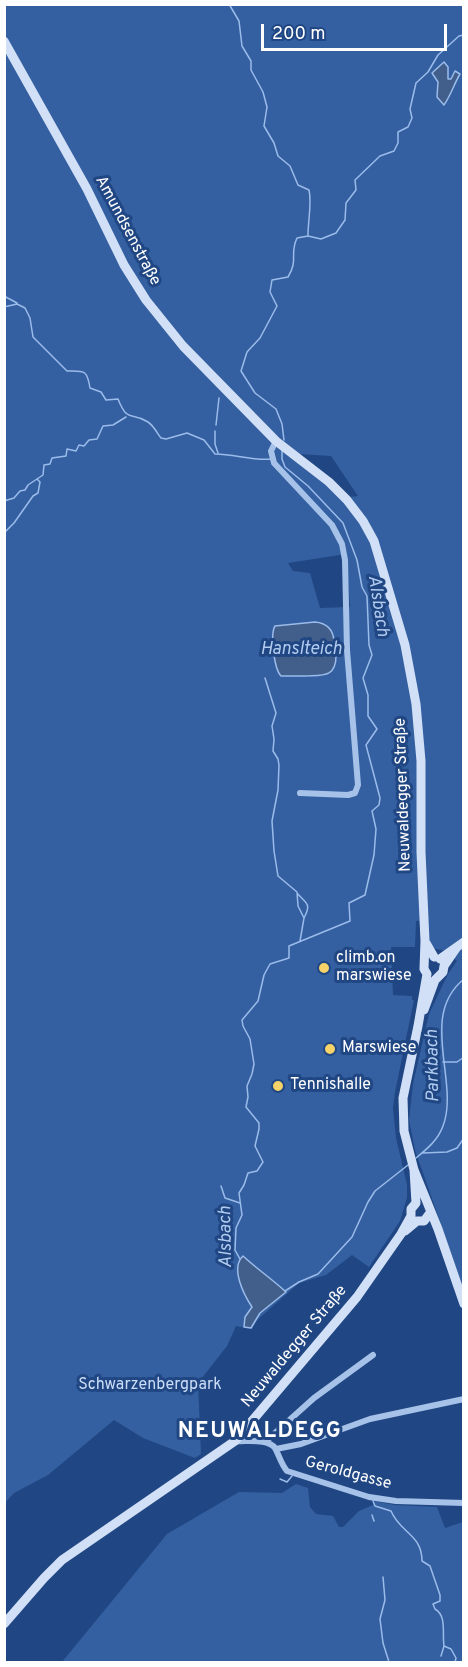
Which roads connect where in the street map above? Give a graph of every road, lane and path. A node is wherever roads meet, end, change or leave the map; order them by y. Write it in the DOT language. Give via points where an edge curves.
graph roads {
  1 [pos="4,41"];
  2 [pos="277,442"];
  3 [pos="300,793"];
  4 [pos="460,944"];
  5 [pos="436,961"];
  6 [pos="427,974"];
  7 [pos="437,977"];
  8 [pos="418,1026"];
  9 [pos="421,1203"];
  10 [pos="421,1218"];
  11 [pos="464,1304"];
  12 [pos="373,1355"];
  13 [pos="464,1399"];
  14 [pos="235,1441"];
  15 [pos="265,1442"];
  16 [pos="276,1449"];
  17 [pos="464,1503"];
  18 [pos="4,1624"];
  1 -- 2 [label="main road, Amundsenstraße" via="138,289 179,340"];
  2 -- 3 [label="street" via="272,446 274,463 332,525 344,553 358,785 355,793 348,795"];
  2 -- 5 [label="main road, Neuwaldegger Straße" via="339,492 363,521 377,548 394,603 418,719 425,941"];
  4 -- 5 [label="main road"];
  5 -- 6 [label="main road, Neuwaldegger Straße" via="424,969"];
  5 -- 7 [label="main road" via="443,972"];
  6 -- 7 [label="main road"];
  6 -- 8 [label="main road"];
  7 -- 8 [label="main road"];
  8 -- 9 [label="main road" via="402,1113"];
  9 -- 10 [label="main road" via="430,1208"];
  9 -- 10 [label="main road, Neuwaldegger Straße" via="411,1209"];
  10 -- 11 [label="main road" via="442,1245"];
  10 -- 14 [label="main road, Neuwaldegger Straße" via="401,1234 348,1308"];
  12 -- 15 [label="street" via="314,1398"];
  13 -- 16 [label="street" via="370,1419"];
  14 -- 15 [label="street"];
  14 -- 18 [label="main road, Neuwaldegger Straße" via="62,1560"];
  15 -- 16 [label="street"];
  16 -- 17 [label="street, Geroldgasse" via="287,1471 338,1488 396,1501"];
}
